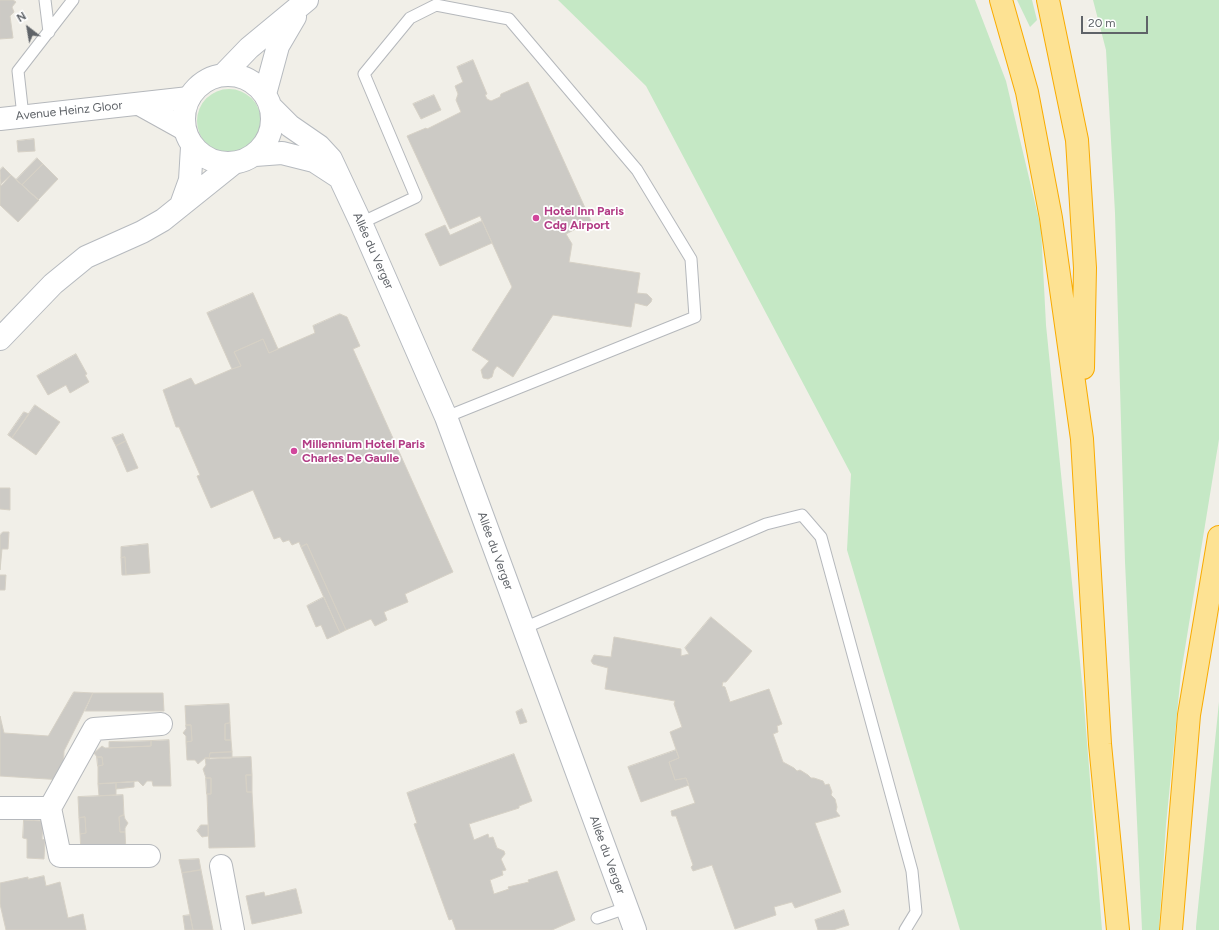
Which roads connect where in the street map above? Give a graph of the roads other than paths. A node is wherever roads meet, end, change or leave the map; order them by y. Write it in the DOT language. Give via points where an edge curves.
graph roads {
  1 [pos="45,0"];
  2 [pos="73,0"];
  3 [pos="1001,0"];
  4 [pos="1048,0"];
  5 [pos="303,4"];
  6 [pos="49,32"];
  7 [pos="223,75"];
  8 [pos="189,98"];
  9 [pos="268,101"];
  10 [pos="139,104"];
  11 [pos="23,116"];
  12 [pos="0,119"];
  13 [pos="188,138"];
  14 [pos="255,154"];
  15 [pos="234,163"];
  16 [pos="340,178"];
  17 [pos="180,206"];
  18 [pos="361,223"];
  19 [pos="0,339"];
  20 [pos="446,417"];
  21 [pos="1082,439"];
  22 [pos="1219,537"];
  23 [pos="524,628"];
  24 [pos="162,724"];
  25 [pos="0,808"];
  26 [pos="50,808"];
  27 [pos="148,856"];
  28 [pos="221,866"];
  29 [pos="626,908"];
  30 [pos="597,918"];
  31 [pos="233,930"];
  32 [pos="635,930"];
  33 [pos="905,930"];
  34 [pos="1118,930"];
  35 [pos="1171,930"];
  1 -- 6 [label="lane"];
  2 -- 6 [label="lane"];
  3 -- 21 [label="highway" via="1027,92 1051,218"];
  4 -- 21 [label="highway" via="1077,140 1085,268"];
  5 -- 7 [label="street" via="249,48"];
  5 -- 9 [label="street" via="278,46"];
  6 -- 11 [label="lane" via="18,71"];
  7 -- 8 [label="street" via="212,77 202,83"];
  7 -- 9 [label="street" via="235,75 246,79 256,85"];
  8 -- 10 [label="street, Avenue Heinz Gloor"];
  8 -- 13 [label="street" via="184,111"];
  9 -- 14 [label="street" via="272,118 271,130 265,144"];
  9 -- 16 [label="street, Allée du Verger" via="290,126 319,146 331,159"];
  10 -- 11 [label="street, Avenue Heinz Gloor"];
  10 -- 13 [label="street, Avenue Heinz Gloor"];
  11 -- 12 [label="street, Avenue Heinz Gloor"];
  13 -- 15 [label="street" via="201,155 212,161"];
  13 -- 17 [label="street" via="190,180"];
  14 -- 15 [label="street" via="242,162"];
  14 -- 16 [label="street" via="282,153 314,161"];
  15 -- 17 [label="street"];
  16 -- 18 [label="street, Allée du Verger"];
  17 -- 19 [label="street" via="142,232 86,257 53,284"];
  18 -- 20 [label="street, Allée du Verger"];
  18 -- 20 [label="lane" via="416,197 364,74 410,18 436,5 509,19 637,170 691,259 695,317"];
  20 -- 23 [label="street, Allée du Verger"];
  21 -- 34 [label="highway" via="1100,744"];
  22 -- 35 [label="highway" via="1189,715"];
  23 -- 29 [label="street, Allée du Verger"];
  23 -- 33 [label="lane" via="766,524 802,515 821,538 912,871 916,912"];
  24 -- 26 [label="street" via="94,729"];
  25 -- 26 [label="street"];
  26 -- 27 [label="street" via="60,856"];
  28 -- 31 [label="street"];
  29 -- 30 [label="lane"];
  29 -- 32 [label="street, Allée du Verger"];
}
